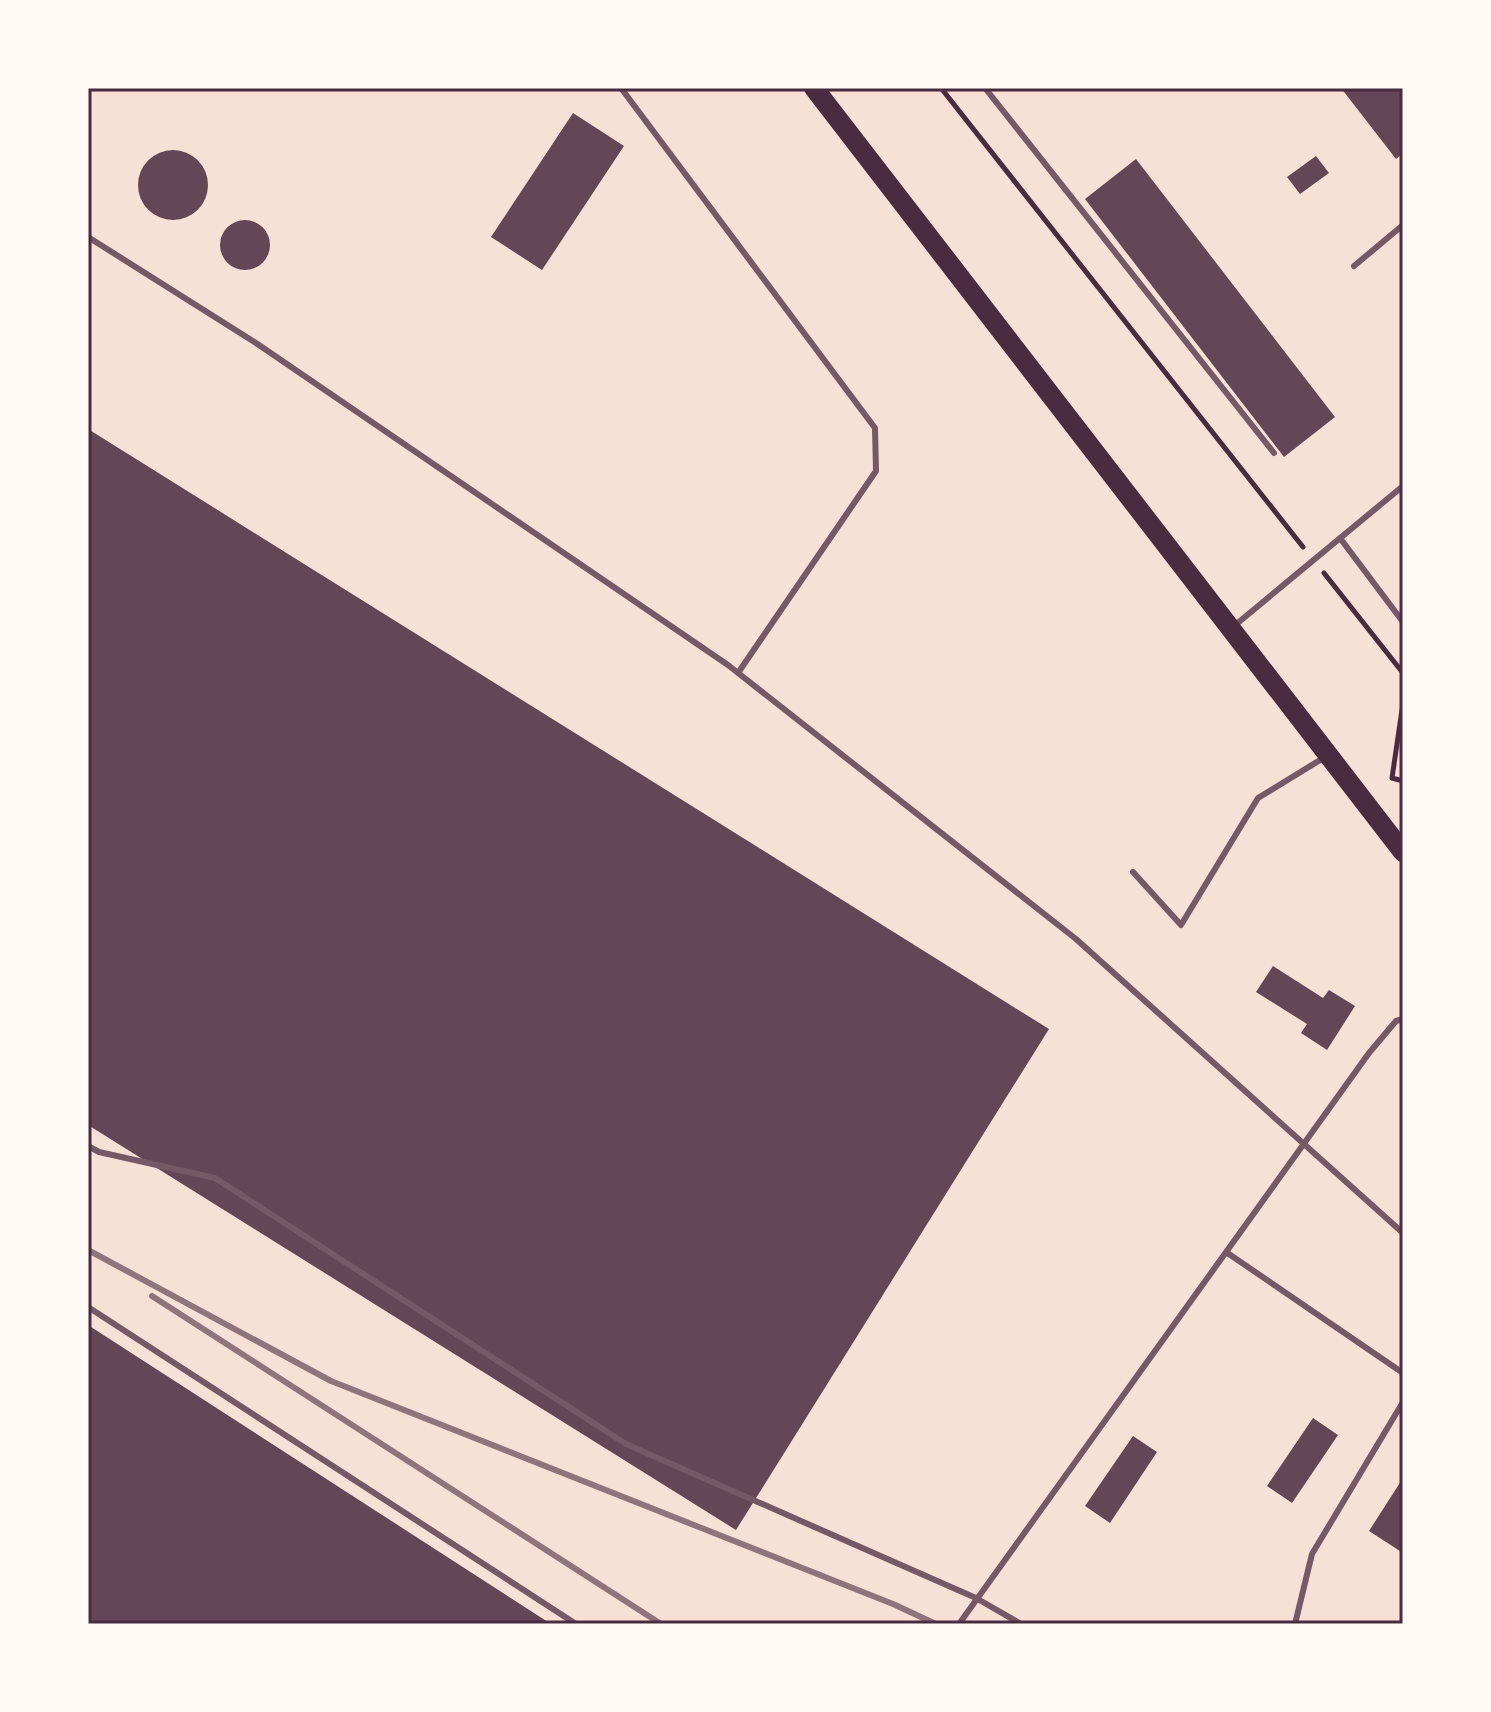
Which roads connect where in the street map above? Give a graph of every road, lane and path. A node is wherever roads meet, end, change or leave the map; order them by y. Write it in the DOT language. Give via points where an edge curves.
graph roads {
  1 [pos="621,88"];
  2 [pos="814,88"];
  3 [pos="941,88"];
  4 [pos="985,88"];
  5 [pos="1403,225"];
  6 [pos="88,237"];
  7 [pos="1354,266"];
  8 [pos="1274,453"];
  9 [pos="1403,486"];
  10 [pos="1340,538"];
  11 [pos="1314,561"];
  12 [pos="1403,622"];
  13 [pos="1231,628"];
  14 [pos="738,673"];
  15 [pos="1403,673"];
  16 [pos="1403,703"];
  17 [pos="1329,755"];
  18 [pos="1403,781"];
  19 [pos="1403,852"];
  20 [pos="1133,872"];
  21 [pos="1403,1019"];
  22 [pos="1303,1145"];
  23 [pos="88,1146"];
  24 [pos="1403,1233"];
  25 [pos="1226,1252"];
  26 [pos="88,1307"];
  27 [pos="1403,1373"];
  28 [pos="1403,1402"];
  29 [pos="976,1598"];
  30 [pos="576,1624"];
  31 [pos="959,1624"];
  32 [pos="1021,1624"];
  33 [pos="1295,1624"];
  1 -- 14 [label="lane" via="875,428 876,471"];
  2 -- 13 [label="main road"];
  3 -- 11 [label="path"];
  4 -- 8 [label="lane"];
  5 -- 7 [label="lane"];
  6 -- 14 [label="lane" via="256,343"];
  9 -- 10 [label="lane"];
  10 -- 11 [label="lane"];
  10 -- 12 [label="lane"];
  11 -- 13 [label="lane"];
  11 -- 15 [label="path"];
  13 -- 17 [label="main road"];
  14 -- 22 [label="lane" via="1076,939"];
  16 -- 18 [label="path" via="1392,778"];
  17 -- 19 [label="main road"];
  17 -- 20 [label="lane" via="1258,798 1181,925"];
  21 -- 22 [label="lane" via="1369,1053"];
  22 -- 24 [label="lane"];
  22 -- 25 [label="lane"];
  23 -- 29 [label="lane" via="215,1178 626,1444"];
  25 -- 27 [label="lane"];
  25 -- 29 [label="lane"];
  26 -- 30 [label="lane"];
  28 -- 33 [label="lane" via="1312,1554"];
  29 -- 31 [label="lane"];
  29 -- 32 [label="lane"];
}
